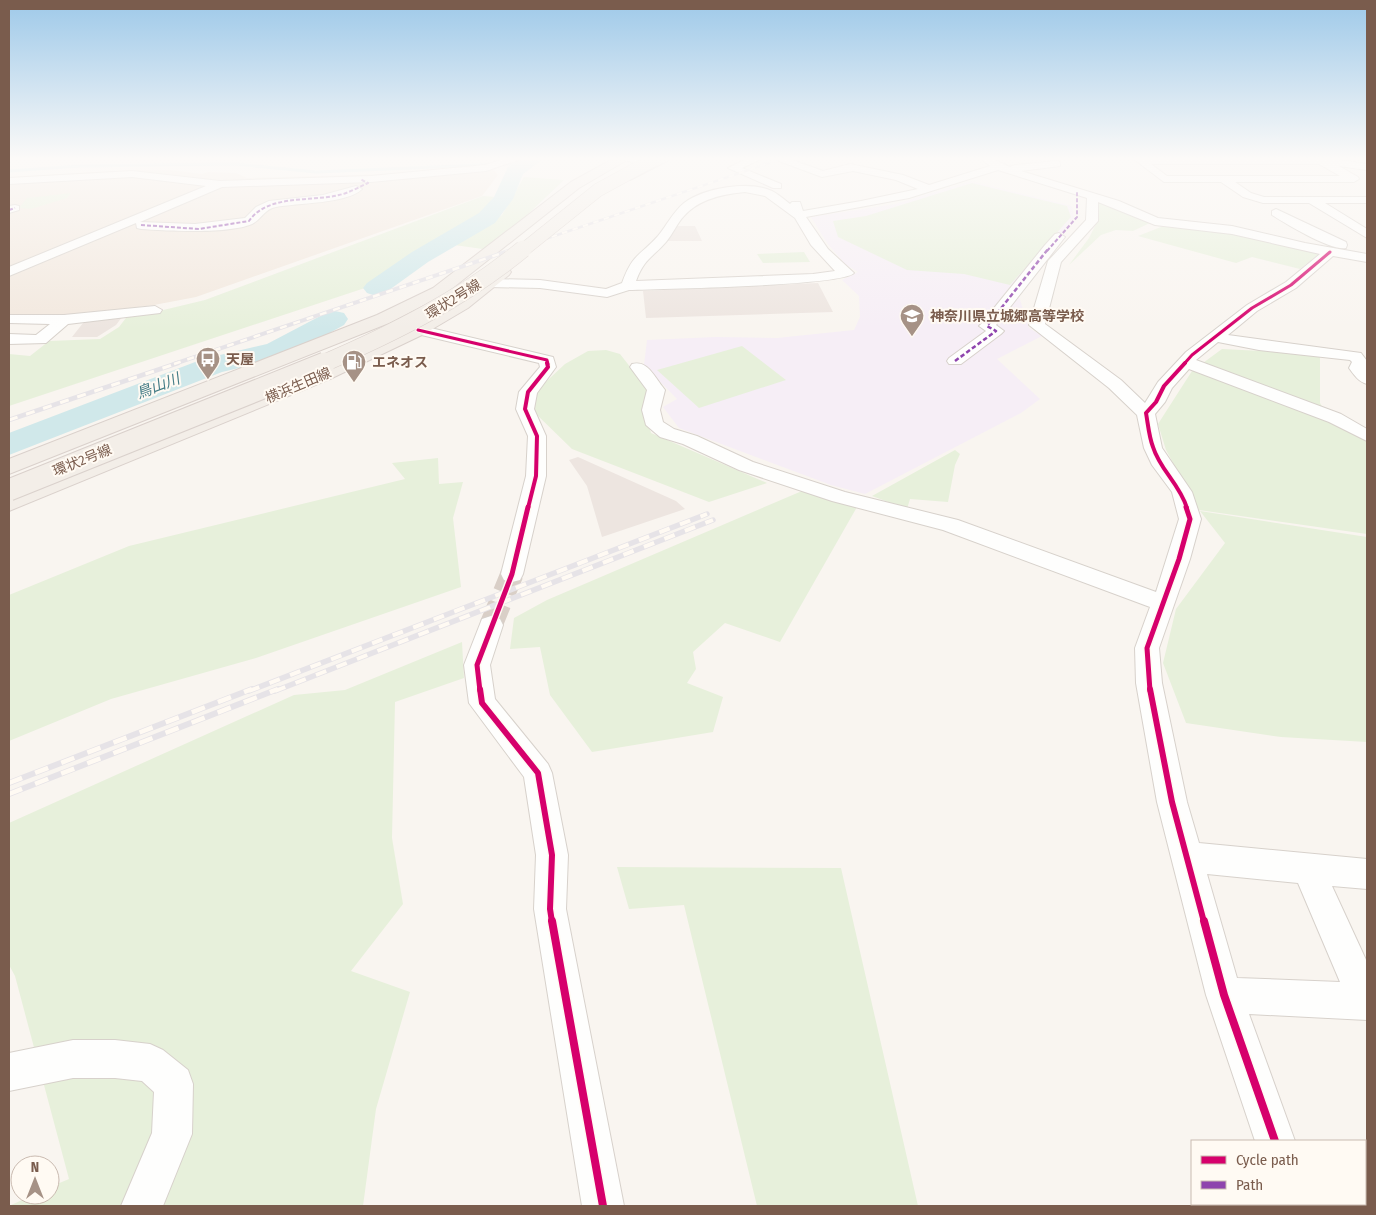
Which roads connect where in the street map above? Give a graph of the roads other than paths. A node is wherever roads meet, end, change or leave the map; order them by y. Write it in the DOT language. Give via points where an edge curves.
graph roads {
  1 [pos="142,217"];
  2 [pos="252,217"];
  3 [pos="534,217"];
  4 [pos="544,217"];
  5 [pos="562,217"];
  6 [pos="567,217"];
  7 [pos="677,217"];
  8 [pos="803,217"];
  9 [pos="1077,217"];
  10 [pos="1092,217"];
  11 [pos="1145,217"];
  12 [pos="1282,217"];
  13 [pos="1338,217"];
  14 [pos="1287,220"];
  15 [pos="1345,221"];
  16 [pos="141,225"];
  17 [pos="1367,234"];
  18 [pos="1330,252"];
  19 [pos="1364,257"];
  20 [pos="9,272"];
  21 [pos="489,283"];
  22 [pos="628,286"];
  23 [pos="155,310"];
  24 [pos="9,318"];
  25 [pos="64,320"];
  26 [pos="418,330"];
  27 [pos="1215,337"];
  28 [pos="9,339"];
  29 [pos="1361,357"];
  30 [pos="955,361"];
  31 [pos="1186,362"];
  32 [pos="638,367"];
  33 [pos="1367,379"];
  34 [pos="1146,413"];
  35 [pos="1367,436"];
  36 [pos="9,467"];
  37 [pos="9,477"];
  38 [pos="9,490"];
  39 [pos="9,504"];
  40 [pos="512,574"];
  41 [pos="1162,603"];
  42 [pos="491,626"];
  43 [pos="1187,858"];
  44 [pos="1308,868"];
  45 [pos="1367,874"];
  46 [pos="1224,995"];
  47 [pos="1367,1002"];
  48 [pos="9,1072"];
  49 [pos="1275,1140"];
  50 [pos="142,1206"];
  51 [pos="603,1206"];
  1 -- 20 [label="street"];
  2 -- 16 [label="street" via="249,221 199,229"];
  3 -- 36 [label="main road, 横浜生田線" via="439,290 383,319"];
  4 -- 37 [label="main road, 環状2号線" via="474,274 431,302 340,345"];
  5 -- 38 [label="main road, 環状2号線, bridge" via="487,278 404,328"];
  6 -- 21 [label="main road, 横浜生田線"];
  7 -- 22 [label="street" via="662,239 635,265"];
  8 -- 22 [label="street" via="836,266 847,273 813,278"];
  9 -- 30 [label="street" via="987,326 996,331"];
  10 -- 34 [label="street" via="1092,221 1055,261 1037,325 1115,384"];
  11 -- 18 [label="street" via="1155,221 1232,230"];
  12 -- 14 [label="street"];
  13 -- 15 [label="street"];
  14 -- 15 [label="street"];
  14 -- 19 [label="street"];
  15 -- 17 [label="street"];
  18 -- 19 [label="street"];
  18 -- 27 [label="street" via="1291,285 1252,308"];
  21 -- 22 [label="street" via="540,284 607,293"];
  21 -- 26 [label="main road, 横浜生田線" via="462,304"];
  23 -- 25 [label="street"];
  24 -- 25 [label="street"];
  25 -- 28 [label="street" via="40,340"];
  26 -- 39 [label="main road, 横浜生田線" via="323,375"];
  26 -- 40 [label="street" via="547,360 548,367 528,392 525,409 537,436 536,476"];
  27 -- 29 [label="street"];
  27 -- 31 [label="street"];
  29 -- 33 [label="street" via="1357,368"];
  31 -- 34 [label="street"];
  31 -- 35 [label="street" via="1335,418"];
  32 -- 41 [label="street" via="656,390 651,410 655,426 667,434 690,440 746,466 839,497 950,525"];
  34 -- 41 [label="street" via="1153,448 1182,492 1190,519"];
  41 -- 43 [label="street" via="1147,648 1149,683 1172,802"];
  42 -- 51 [label="street" via="477,665 482,704 538,773 552,856 550,909"];
  43 -- 44 [label="street"];
  43 -- 46 [label="street"];
  44 -- 45 [label="street"];
  44 -- 47 [label="street"];
  46 -- 47 [label="street"];
  46 -- 49 [label="street"];
  48 -- 50 [label="street" via="73,1059 115,1059 150,1063 174,1084 172,1134"];
}
